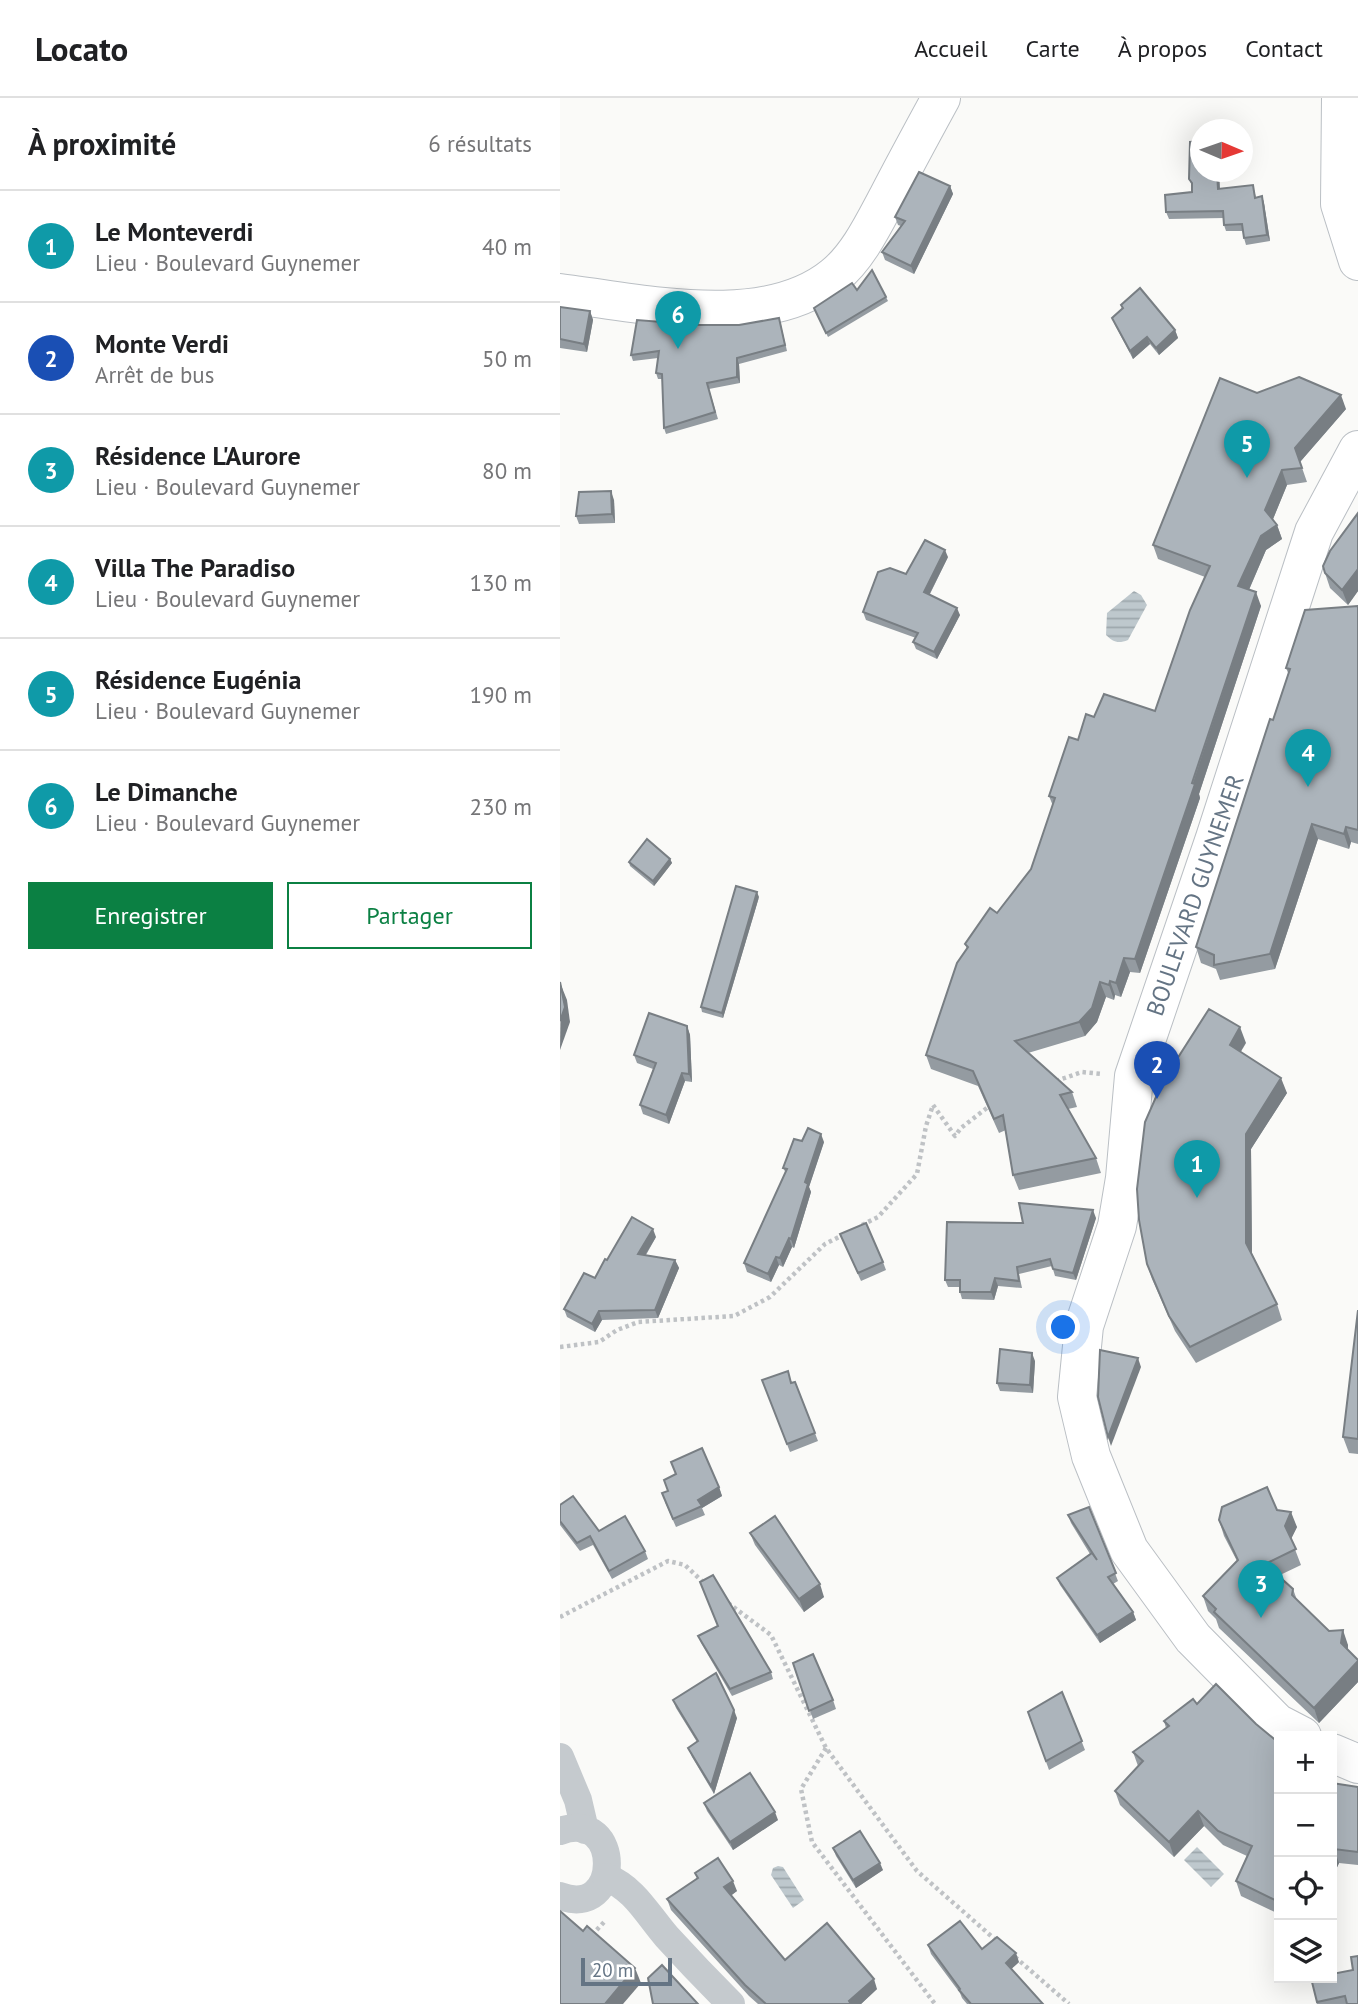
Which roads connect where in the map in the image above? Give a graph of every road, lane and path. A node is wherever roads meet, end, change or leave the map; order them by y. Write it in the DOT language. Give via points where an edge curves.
graph roads {
  1 [pos="941,98"];
  2 [pos="1341,98"];
  3 [pos="1358,261"];
  4 [pos="560,293"];
  5 [pos="1358,450"];
  6 [pos="1134,1076"];
  7 [pos="1052,1083"];
  8 [pos="995,1102"];
  9 [pos="856,1228"];
  10 [pos="846,1233"];
  11 [pos="560,1347"];
  12 [pos="709,1587"];
  13 [pos="728,1603"];
  14 [pos="560,1617"];
  15 [pos="1292,1731"];
  16 [pos="826,1748"];
  17 [pos="1337,1755"];
  18 [pos="560,1757"];
  19 [pos="1358,1764"];
  20 [pos="573,1830"];
  21 [pos="606,1877"];
  22 [pos="633,1893"];
  23 [pos="560,1896"];
  24 [pos="587,1939"];
  25 [pos="731,2004"];
  26 [pos="934,2004"];
  27 [pos="1069,2004"];
  1 -- 4 [label="main road" via="864,240 835,276 796,298 752,309 701,311"];
  2 -- 3 [label="main road" via="1340,204"];
  5 -- 6 [label="main road, BOULEVARD GUYNEMER" via="1314,532"];
  6 -- 7 [label="path" via="1082,1072"];
  6 -- 15 [label="main road, BOULEVARD GUYNEMER" via="1117,1226 1084,1326 1077,1397 1091,1456 1129,1550 1193,1639 1277,1723"];
  8 -- 9 [label="path" via="955,1136 933,1105 917,1174 878,1217"];
  10 -- 11 [label="path" via="825,1244 770,1297 734,1316 638,1322 600,1342"];
  12 -- 14 [label="path" via="685,1565 668,1561"];
  13 -- 16 [label="path" via="771,1635"];
  16 -- 26 [label="path" via="801,1789 812,1842"];
  16 -- 27 [label="path" via="918,1871"];
  17 -- 19 [label="main road"];
  18 -- 20 [label="street" via="578,1800"];
  20 -- 21 [label="street" via="595,1835 603,1844 608,1855"];
  21 -- 22 [label="street"];
  21 -- 23 [label="street" via="590,1895 578,1899"];
  22 -- 24 [label="path"];
  22 -- 25 [label="street"];
}
